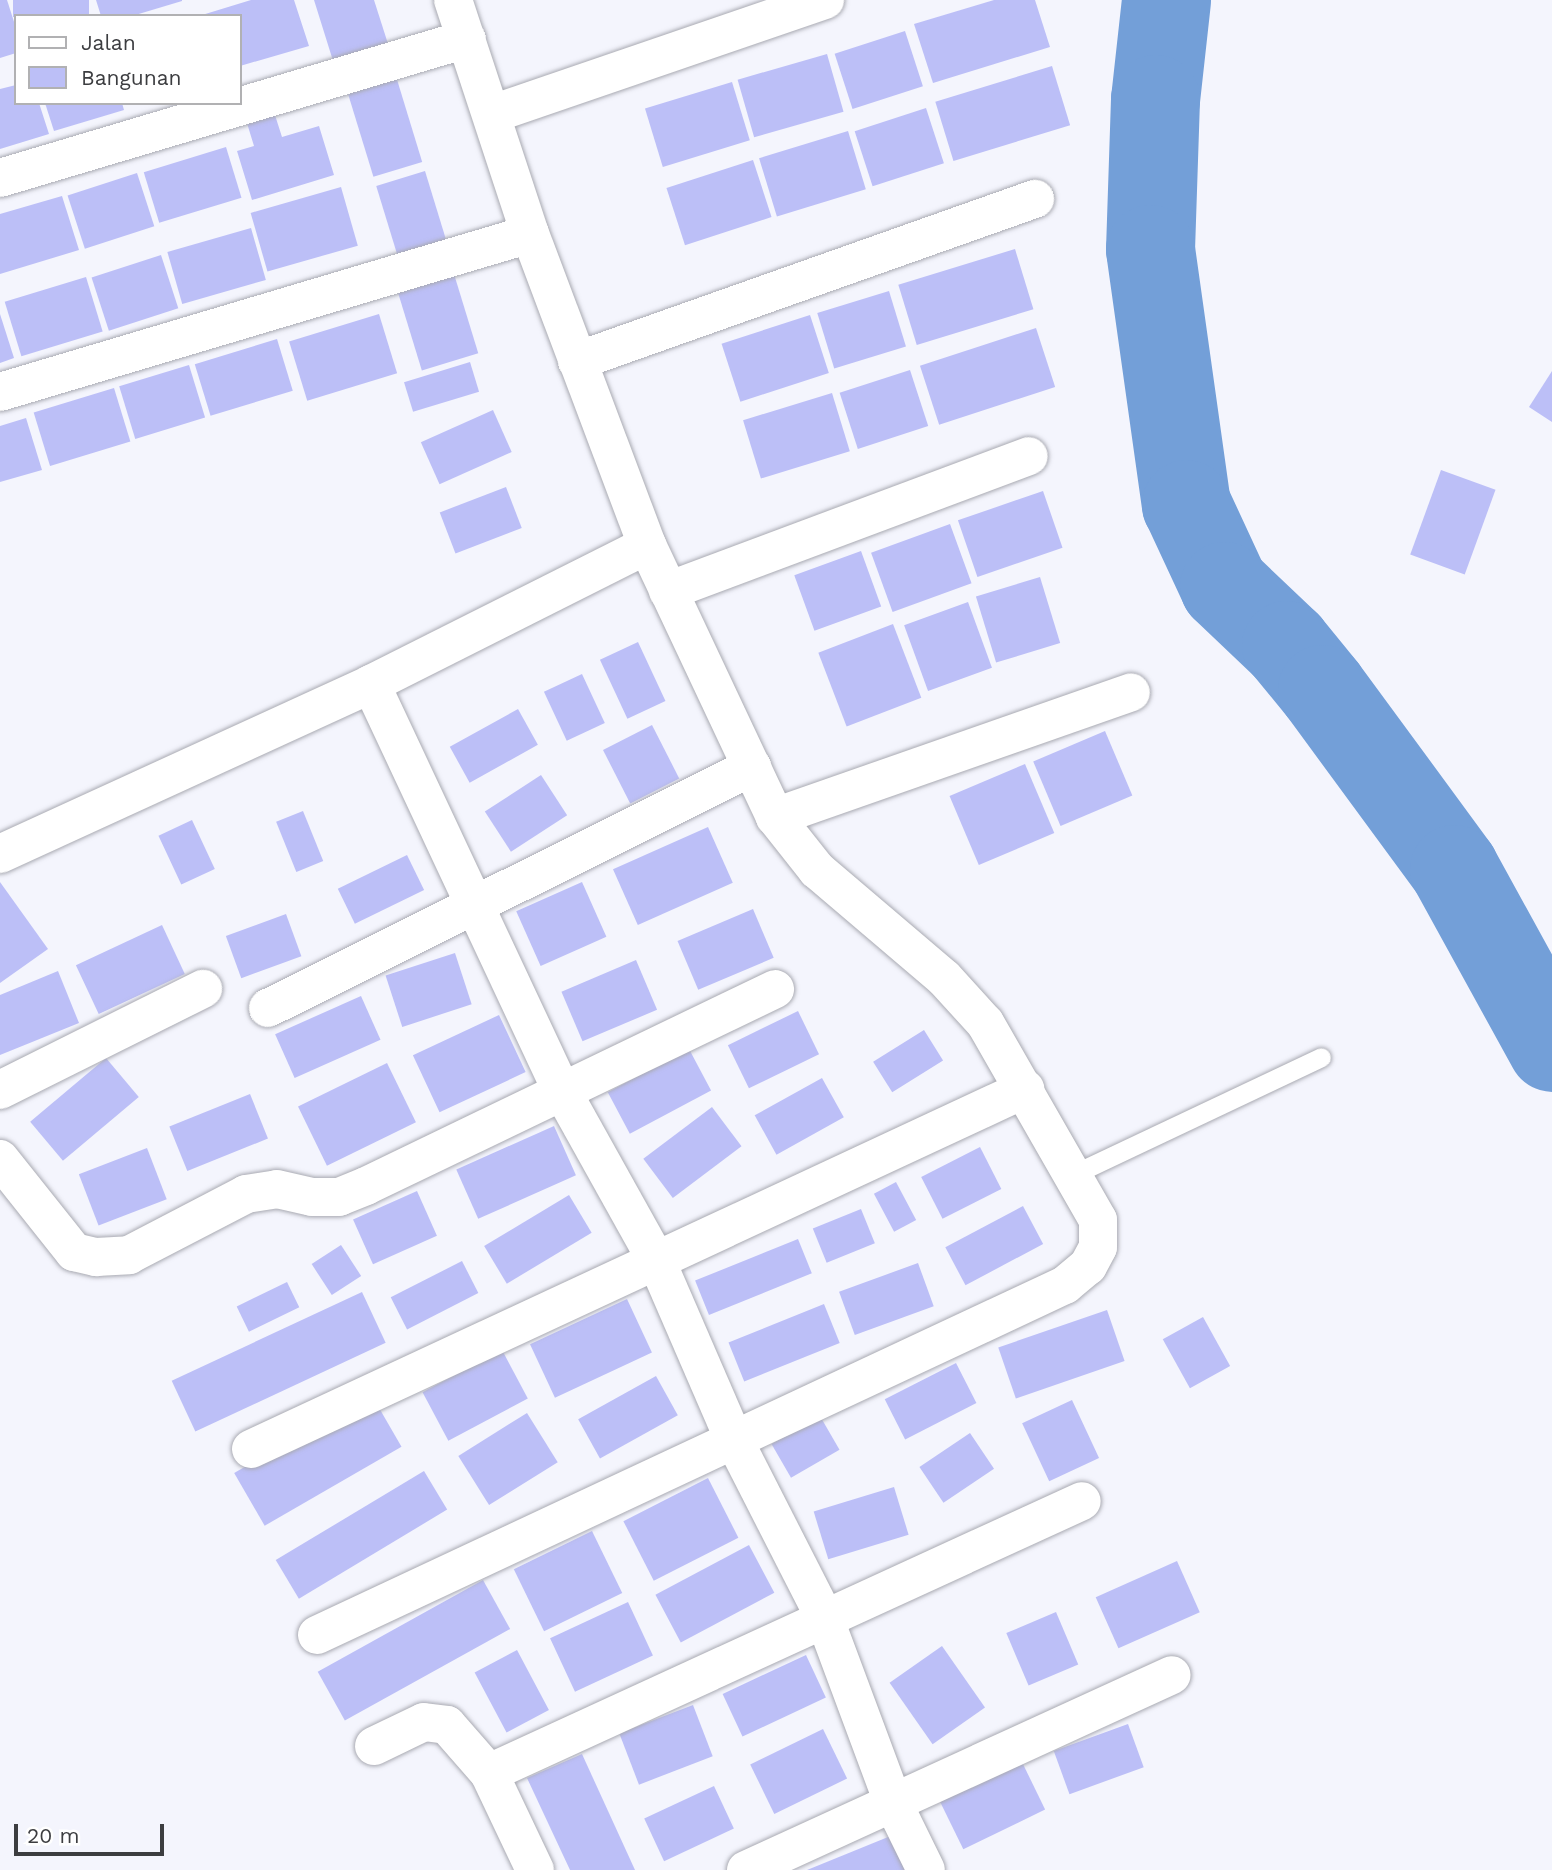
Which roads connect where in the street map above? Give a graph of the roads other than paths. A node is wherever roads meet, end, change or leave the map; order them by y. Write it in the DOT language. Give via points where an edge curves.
graph roads {
  1 [pos="453,0"];
  2 [pos="825,0"];
  3 [pos="467,39"];
  4 [pos="492,114"];
  5 [pos="0,178"];
  6 [pos="1035,199"];
  7 [pos="530,234"];
  8 [pos="577,361"];
  9 [pos="0,392"];
  10 [pos="1029,456"];
  11 [pos="647,545"];
  12 [pos="668,591"];
  13 [pos="372,684"];
  14 [pos="1130,692"];
  15 [pos="752,767"];
  16 [pos="775,817"];
  17 [pos="0,854"];
  18 [pos="477,908"];
  19 [pos="203,989"];
  20 [pos="775,989"];
  21 [pos="268,1008"];
  22 [pos="1321,1057"];
  23 [pos="1025,1089"];
  24 [pos="0,1090"];
  25 [pos="562,1091"];
  26 [pos="0,1159"];
  27 [pos="1074,1174"];
  28 [pos="657,1262"];
  29 [pos="734,1440"];
  30 [pos="251,1449"];
  31 [pos="1082,1500"];
  32 [pos="824,1618"];
  33 [pos="317,1635"];
  34 [pos="1171,1675"];
  35 [pos="374,1746"];
  36 [pos="489,1773"];
  37 [pos="894,1805"];
  38 [pos="534,1870"];
  39 [pos="746,1870"];
  40 [pos="926,1870"];
  1 -- 3 [label="street"];
  2 -- 4 [label="street"];
  3 -- 4 [label="street"];
  3 -- 5 [label="street"];
  4 -- 7 [label="street"];
  6 -- 8 [label="street"];
  7 -- 8 [label="street"];
  7 -- 9 [label="street"];
  8 -- 11 [label="street"];
  10 -- 12 [label="street"];
  11 -- 12 [label="street"];
  11 -- 13 [label="street"];
  12 -- 15 [label="street"];
  13 -- 17 [label="street"];
  13 -- 18 [label="street"];
  14 -- 16 [label="street"];
  15 -- 16 [label="street"];
  15 -- 18 [label="street"];
  16 -- 23 [label="street" via="817,870 965,998"];
  18 -- 21 [label="street"];
  18 -- 25 [label="street"];
  19 -- 24 [label="street"];
  20 -- 25 [label="street"];
  22 -- 27 [label="lane"];
  23 -- 27 [label="street"];
  23 -- 28 [label="street"];
  25 -- 26 [label="street" via="339,1197 277,1189 246,1195 129,1255 112,1258 74,1252"];
  25 -- 28 [label="street"];
  27 -- 29 [label="street" via="1098,1220 1098,1247 1088,1266 1065,1285"];
  28 -- 29 [label="street"];
  28 -- 30 [label="street"];
  29 -- 32 [label="street"];
  29 -- 33 [label="street"];
  31 -- 32 [label="street"];
  32 -- 36 [label="street"];
  32 -- 37 [label="street"];
  34 -- 37 [label="street"];
  35 -- 36 [label="street" via="424,1722 447,1725"];
  36 -- 38 [label="street"];
  37 -- 39 [label="street"];
  37 -- 40 [label="street"];
}
